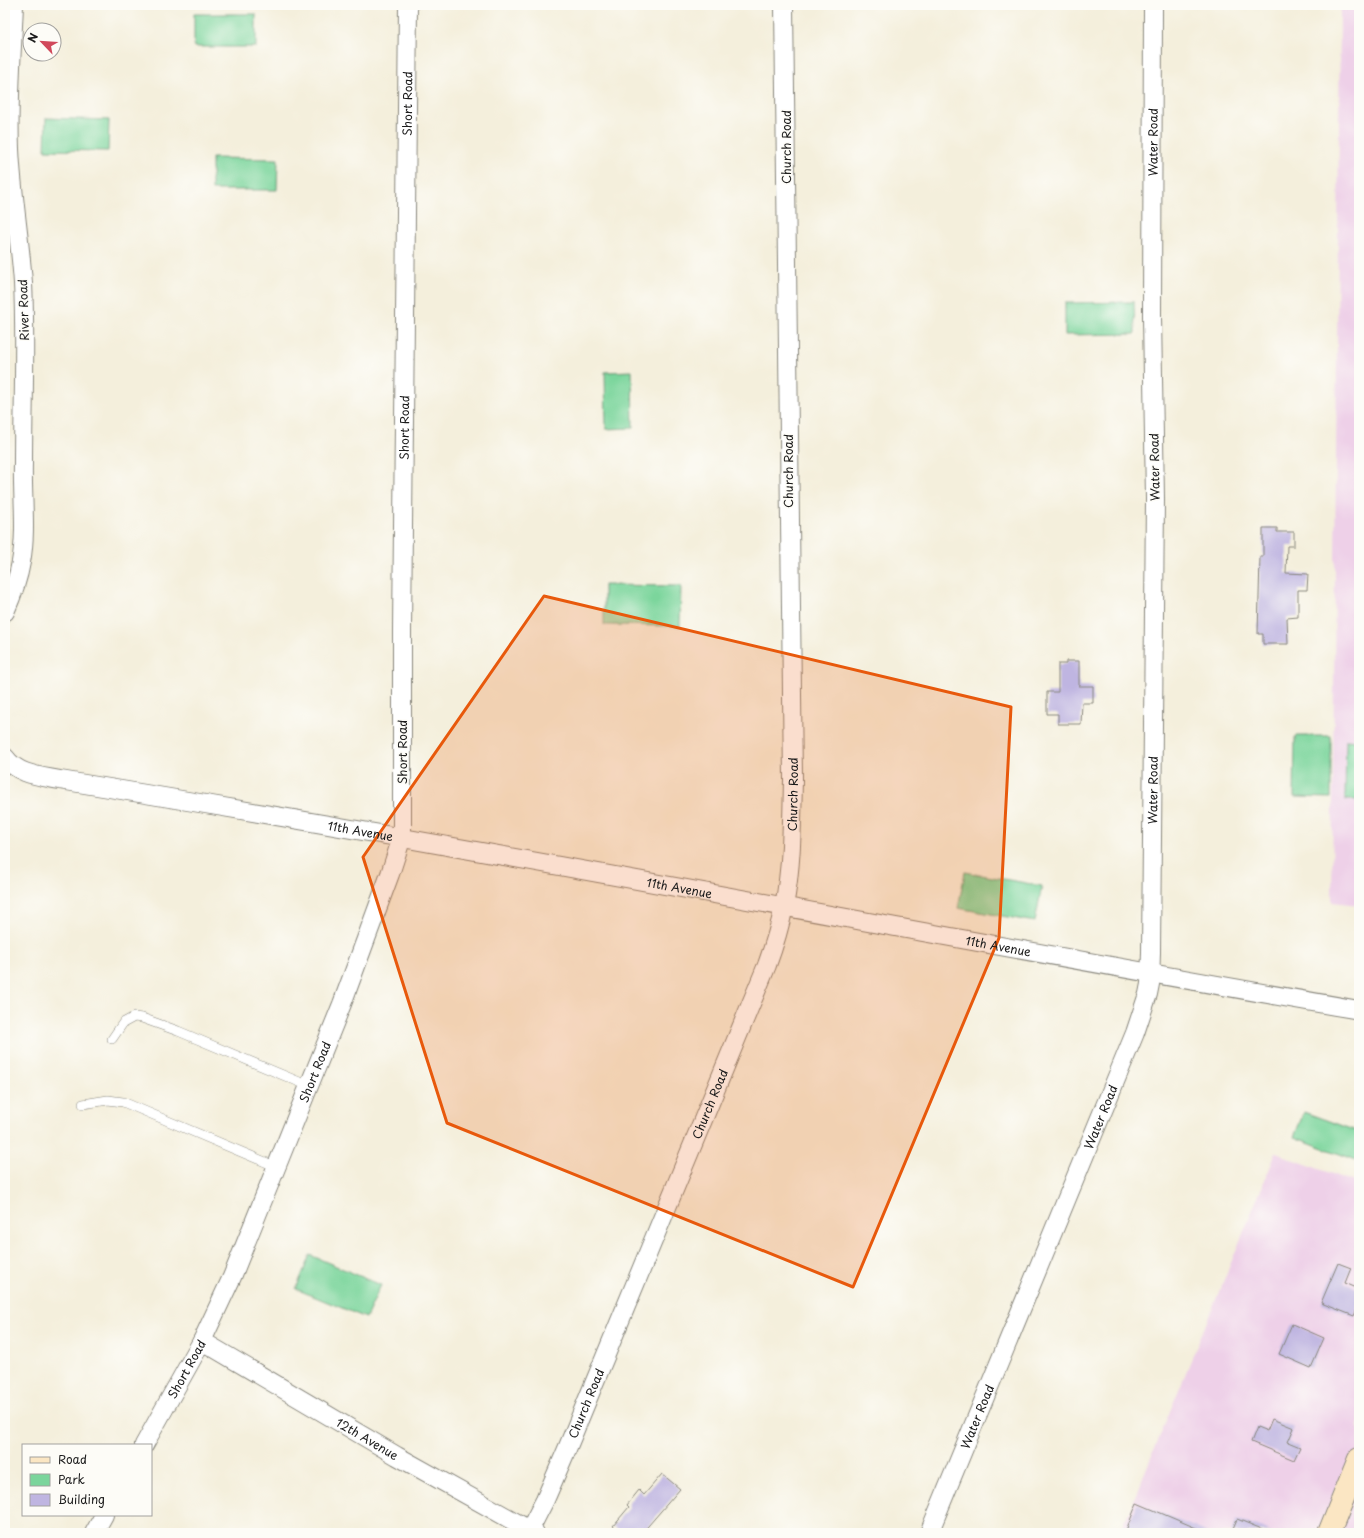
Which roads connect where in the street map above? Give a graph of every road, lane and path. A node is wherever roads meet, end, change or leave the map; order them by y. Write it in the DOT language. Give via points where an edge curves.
graph roads {
  1 [pos="14,5"];
  2 [pos="408,5"];
  3 [pos="784,5"];
  4 [pos="1153,5"];
  5 [pos="5,612"];
  6 [pos="5,757"];
  7 [pos="402,837"];
  8 [pos="784,906"];
  9 [pos="1150,974"];
  10 [pos="1359,1010"];
  11 [pos="112,1040"];
  12 [pos="309,1086"];
  13 [pos="83,1104"];
  14 [pos="277,1167"];
  15 [pos="202,1341"];
  16 [pos="145,1444"];
  17 [pos="1359,1459"];
  18 [pos="103,1516"];
  19 [pos="531,1532"];
  20 [pos="94,1533"];
  21 [pos="929,1533"];
  22 [pos="1329,1533"];
  1 -- 5 [label="street, River Road" via="9,123 23,283 24,539 14,592"];
  2 -- 7 [label="street, Short Road"];
  3 -- 8 [label="street, Church Road" via="793,780 789,874"];
  4 -- 9 [label="street, Water Road" via="1154,568"];
  6 -- 7 [label="street, 11th Avenue" via="13,766 30,774"];
  7 -- 8 [label="street, 11th Avenue"];
  7 -- 12 [label="street, Short Road" via="342,1004"];
  8 -- 9 [label="street, 11th Avenue"];
  8 -- 19 [label="street, Church Road" via="777,937 761,980"];
  9 -- 10 [label="street, 11th Avenue"];
  9 -- 21 [label="street, Water Road" via="1148,994 1135,1033"];
  11 -- 12 [label="lane" via="123,1023 134,1018 142,1018"];
  12 -- 14 [label="street, Short Road"];
  13 -- 14 [label="lane" via="108,1100 123,1102"];
  14 -- 15 [label="street, Short Road" via="232,1277"];
  15 -- 16 [label="street, Short Road"];
  15 -- 19 [label="street, 12th Avenue"];
  17 -- 22 [label="main road"];
  18 -- 20 [label="street"];
}
